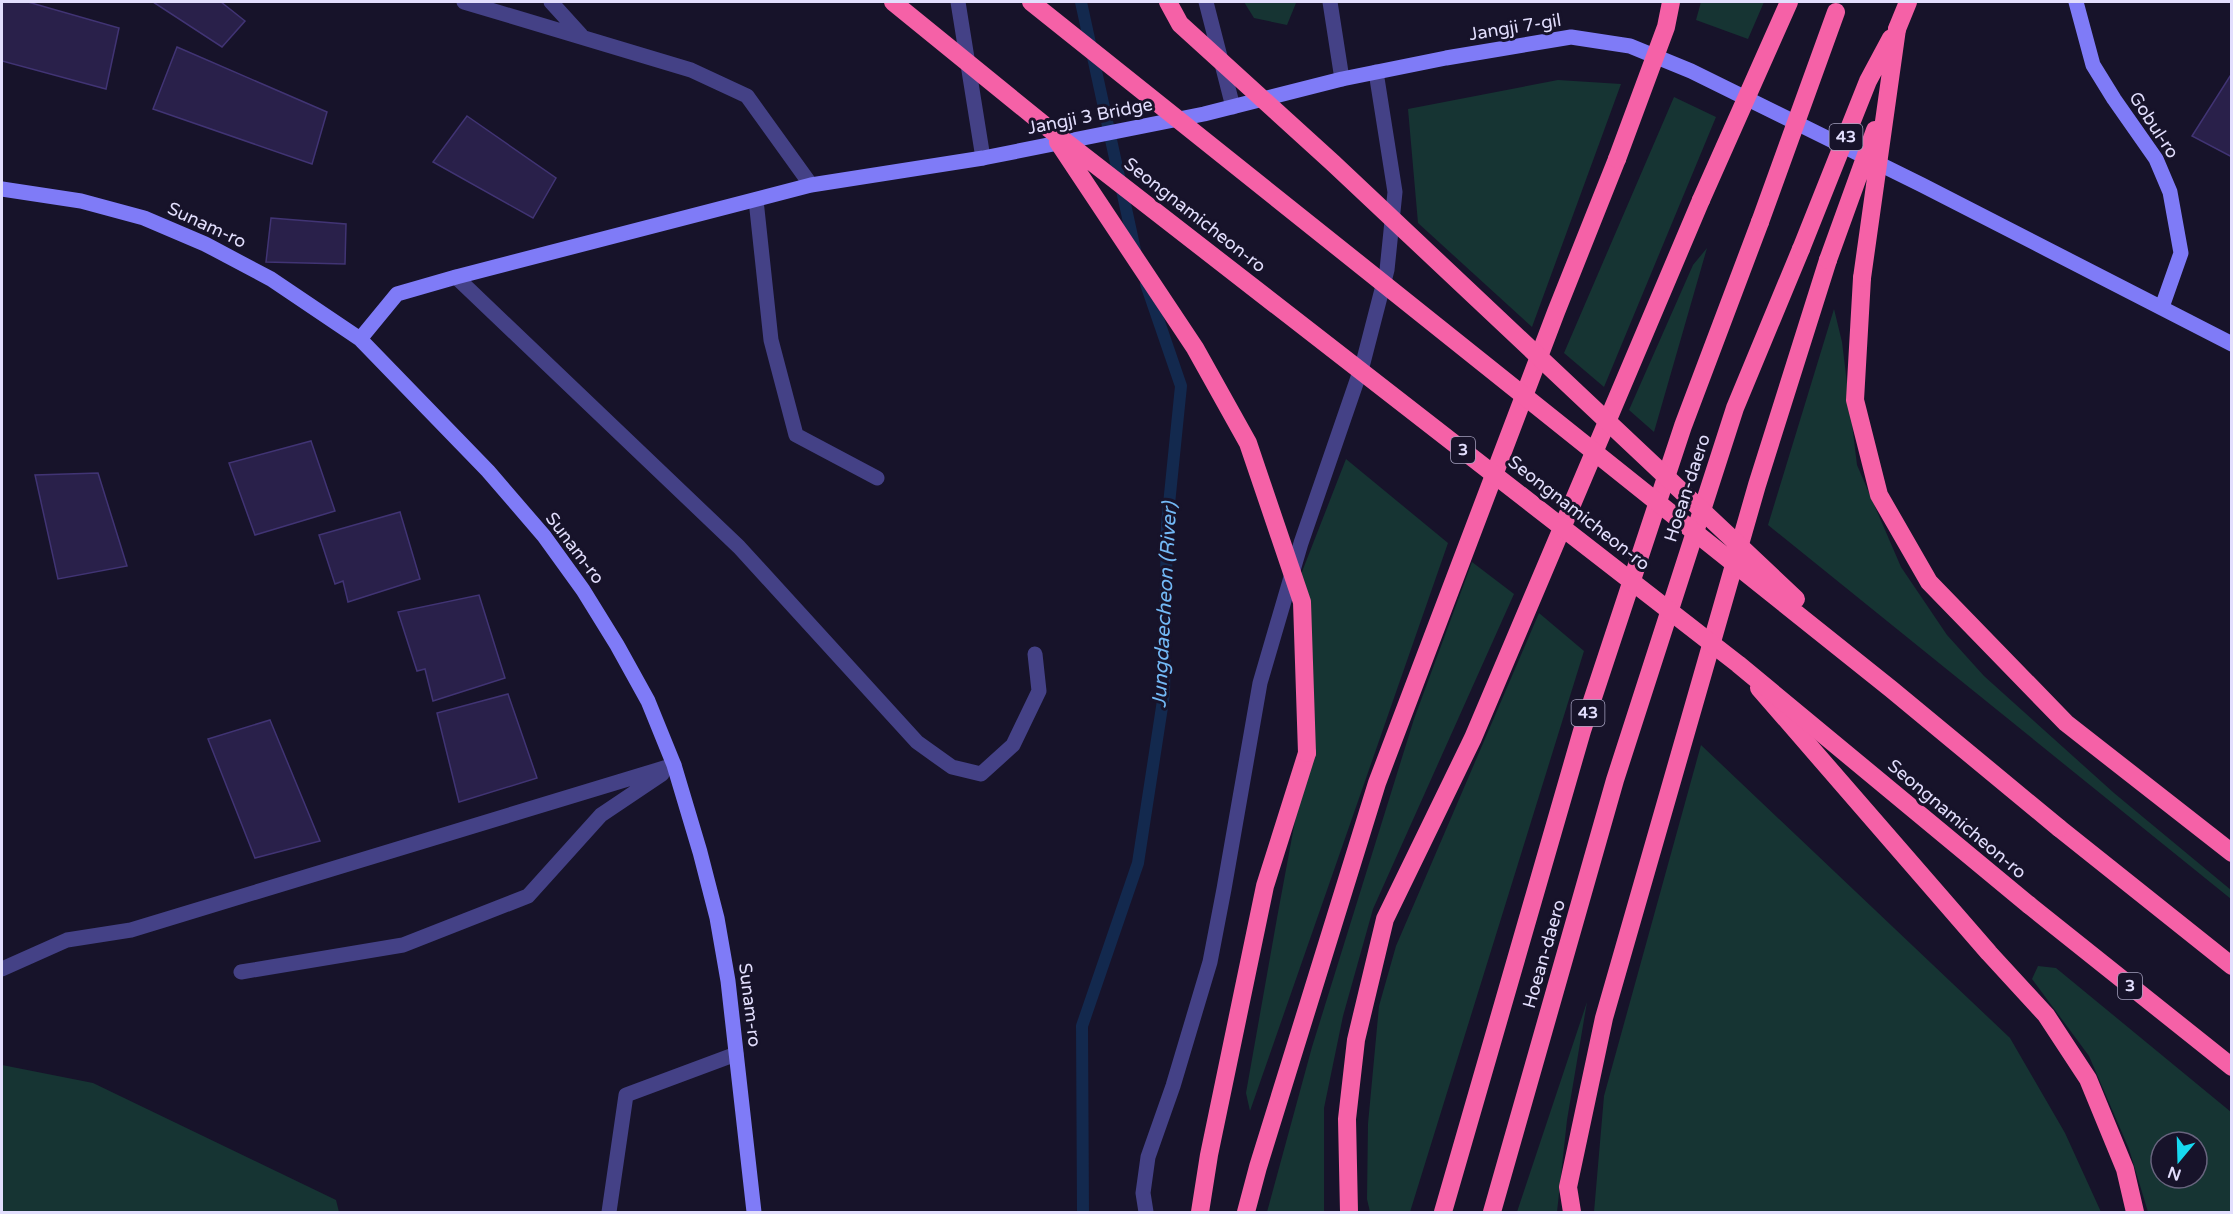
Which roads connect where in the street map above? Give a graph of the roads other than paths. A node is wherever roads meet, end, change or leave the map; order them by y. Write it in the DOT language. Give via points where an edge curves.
graph roads {
  1 [pos="464,2"];
  2 [pos="551,2"];
  3 [pos="893,2"];
  4 [pos="958,2"];
  5 [pos="1031,2"];
  6 [pos="1168,2"];
  7 [pos="1206,2"];
  8 [pos="1330,2"];
  9 [pos="1671,2"];
  10 [pos="1789,2"];
  11 [pos="1908,2"];
  12 [pos="2076,2"];
  13 [pos="1838,7"];
  14 [pos="1897,29"];
  15 [pos="582,37"];
  16 [pos="1376,72"];
  17 [pos="1342,79"];
  18 [pos="1233,107"];
  19 [pos="1204,114"];
  20 [pos="1048,128"];
  21 [pos="983,158"];
  22 [pos="811,185"];
  23 [pos="2,189"];
  24 [pos="756,200"];
  25 [pos="456,277"];
  26 [pos="2162,307"];
  27 [pos="360,339"];
  28 [pos="2232,344"];
  29 [pos="877,478"];
  30 [pos="1035,654"];
  31 [pos="1738,664"];
  32 [pos="1891,689"];
  33 [pos="674,765"];
  34 [pos="2232,853"];
  35 [pos="2232,966"];
  36 [pos="2,969"];
  37 [pos="241,972"];
  38 [pos="736,1054"];
  39 [pos="2232,1067"];
  40 [pos="609,1212"];
  41 [pos="754,1212"];
  42 [pos="1146,1212"];
  43 [pos="1200,1212"];
  44 [pos="1246,1212"];
  45 [pos="1349,1212"];
  46 [pos="1443,1212"];
  47 [pos="1492,1212"];
  48 [pos="1572,1212"];
  49 [pos="2135,1212"];
  1 -- 15 [label="street"];
  2 -- 15 [label="street"];
  3 -- 20 [label="highway, Seongnamicheon-ro / 3, bridge"];
  4 -- 21 [label="street"];
  5 -- 32 [label="highway, bridge"];
  6 -- 32 [label="highway, bridge" via="1180,24"];
  7 -- 18 [label="street"];
  8 -- 17 [label="street"];
  9 -- 44 [label="highway, bridge" via="1666,27 1617,159 1377,783"];
  10 -- 45 [label="highway, bridge" via="1473,738 1385,919 1356,1040 1347,1119"];
  11 -- 14 [label="highway, Hoean-daero / 43"];
  12 -- 26 [label="street, Gobul-ro" via="2093,65 2156,159 2170,192 2181,253"];
  13 -- 46 [label="highway, Hoean-daero / 43, bridge" via="1683,426 1582,731"];
  14 -- 34 [label="highway, bridge" via="1862,278 1855,400 1880,495 1929,582 2066,723"];
  14 -- 47 [label="highway, Hoean-daero / 43, bridge" via="1868,81 1735,408 1622,757"];
  14 -- 48 [label="highway, bridge" via="1885,102 1828,260 1757,485 1604,1018 1568,1187"];
  15 -- 22 [label="street" via="691,70 747,96"];
  16 -- 17 [label="street, Jangji 7-gil"];
  16 -- 26 [label="street, Jangji 7-gil" via="1571,37 1630,46 1691,71"];
  16 -- 42 [label="street" via="1395,192 1387,270 1363,363 1301,543 1260,683 1210,962 1148,1157 1143,1193"];
  17 -- 18 [label="street, Jangji 7-gil"];
  18 -- 19 [label="street, Jangji 7-gil"];
  19 -- 21 [label="street, Jangji 3 Bridge, bridge"];
  20 -- 31 [label="highway, Seongnamicheon-ro / 3, bridge"];
  20 -- 43 [label="highway, bridge" via="1195,348 1248,443 1302,602 1307,753 1265,886"];
  21 -- 22 [label="street, Jangji 3 Bridge"];
  22 -- 24 [label="street, Jangji 3 Bridge"];
  23 -- 27 [label="street, Sunam-ro" via="81,201 144,218 206,243 271,279"];
  24 -- 25 [label="street, Jangji 3 Bridge"];
  24 -- 29 [label="street" via="771,340 796,435"];
  25 -- 27 [label="street, Jangji 3 Bridge" via="397,294"];
  25 -- 30 [label="street" via="739,547 917,742 952,767 981,774 1013,745 1039,691"];
  26 -- 28 [label="street, Jangji 7-gil"];
  27 -- 33 [label="street, Sunam-ro" via="488,471 544,536 617,645 648,701"];
  31 -- 39 [label="highway, Seongnamicheon-ro / 3, bridge"];
  31 -- 49 [label="highway, bridge" via="2046,1015 2088,1079 2125,1169"];
  32 -- 35 [label="highway, bridge"];
  33 -- 36 [label="street" via="131,930 67,940"];
  33 -- 37 [label="street" via="601,815 528,896 403,945"];
  33 -- 38 [label="street, Sunam-ro" via="717,918"];
  38 -- 40 [label="street" via="626,1095"];
  38 -- 41 [label="street, Sunam-ro"];
}
